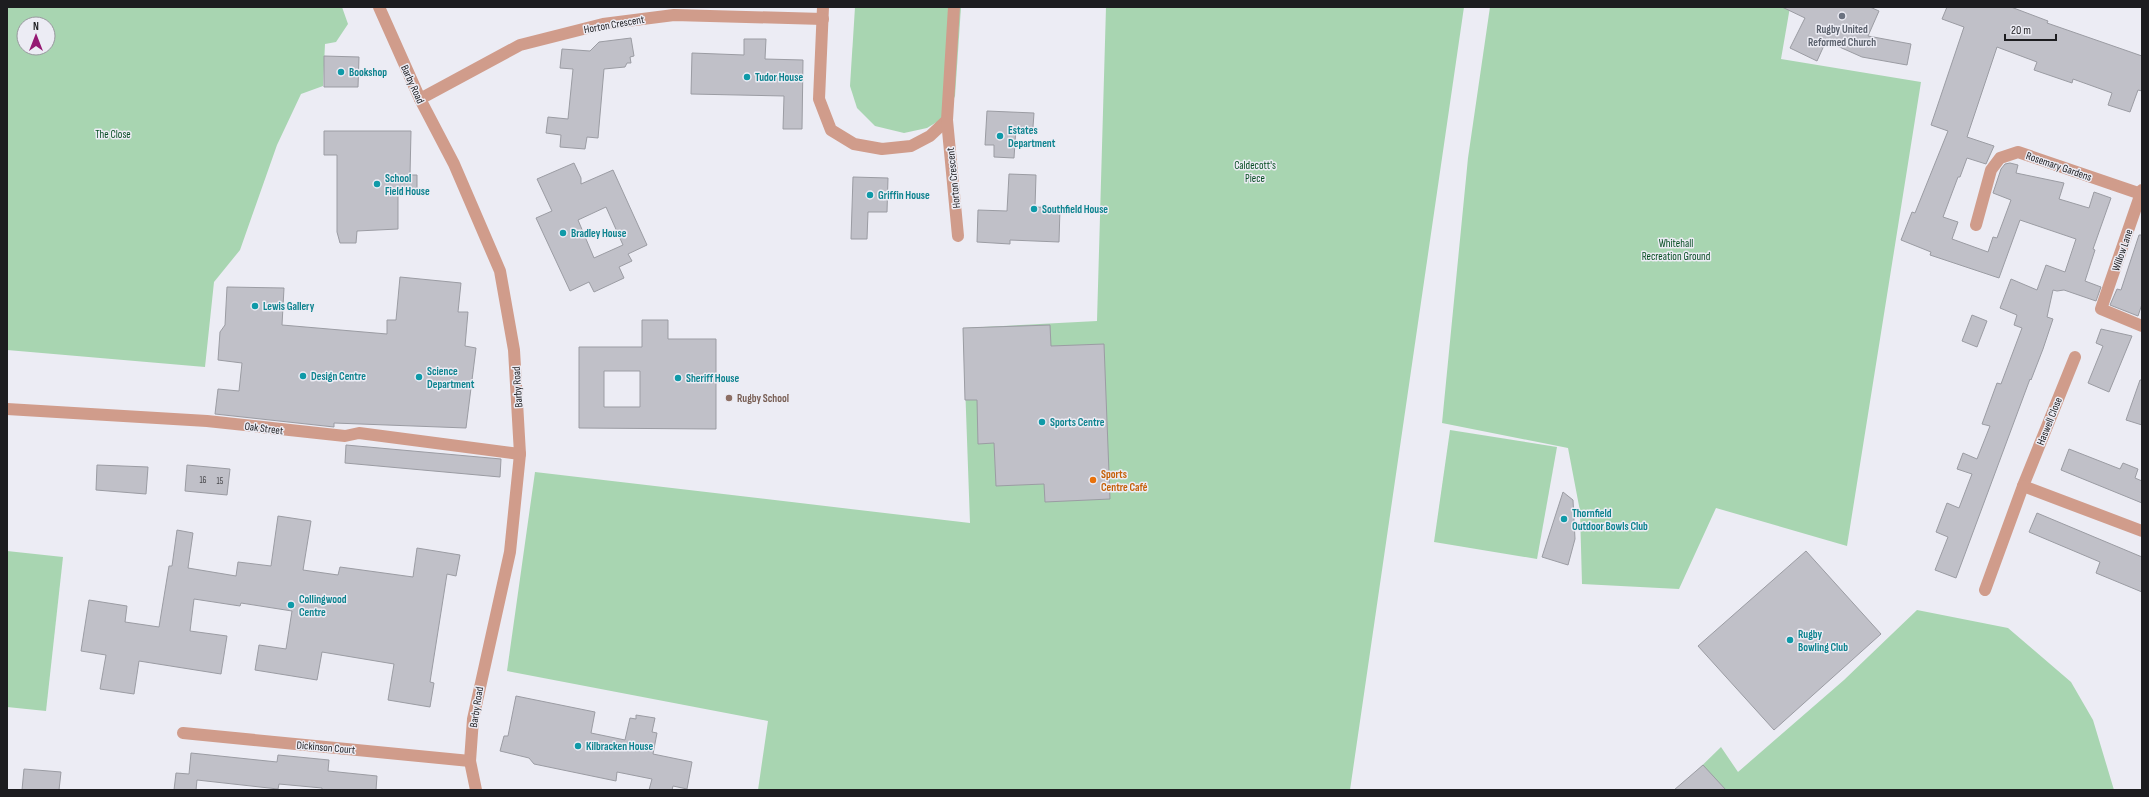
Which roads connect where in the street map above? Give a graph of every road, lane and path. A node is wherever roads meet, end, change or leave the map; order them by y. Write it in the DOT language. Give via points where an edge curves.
graph roads {
  1 [pos="379,7"];
  2 [pos="823,7"];
  3 [pos="954,7"];
  4 [pos="823,19"];
  5 [pos="420,99"];
  6 [pos="947,120"];
  7 [pos="2141,192"];
  8 [pos="1976,225"];
  9 [pos="958,236"];
  10 [pos="2142,326"];
  11 [pos="2075,357"];
  12 [pos="7,409"];
  13 [pos="520,454"];
  14 [pos="2023,486"];
  15 [pos="2142,531"];
  16 [pos="1985,590"];
  17 [pos="183,733"];
  18 [pos="470,761"];
  19 [pos="476,790"];
  1 -- 5 [label="street, Barby Road"];
  2 -- 4 [label="street"];
  3 -- 6 [label="street, Horton Crescent"];
  4 -- 5 [label="street, Horton Crescent" via="674,15 603,24 520,45"];
  4 -- 6 [label="street" via="819,99 831,130 854,144 882,149 911,146 930,136"];
  5 -- 13 [label="street, Barby Road" via="454,164 500,270 514,350"];
  6 -- 9 [label="street, Horton Crescent"];
  7 -- 8 [label="street, Rosemary Gardens" via="2018,152 2000,158 1991,170"];
  7 -- 10 [label="street, Willow Lane" via="2101,310"];
  11 -- 14 [label="street, Haswell Close"];
  12 -- 13 [label="street, Oak Street" via="207,421 345,436 359,433"];
  13 -- 18 [label="street, Barby Road" via="510,552 474,711"];
  14 -- 15 [label="street"];
  14 -- 16 [label="street, Haswell Close"];
  17 -- 18 [label="street, Dickinson Court"];
  18 -- 19 [label="street, Barby Road"];
}
